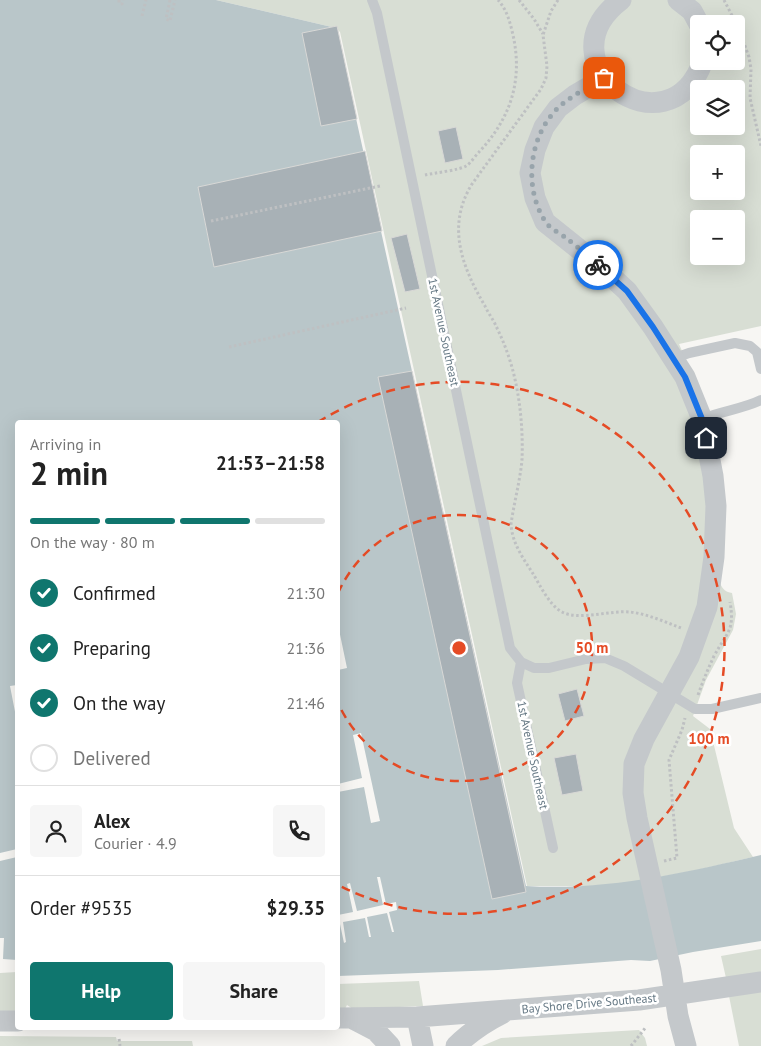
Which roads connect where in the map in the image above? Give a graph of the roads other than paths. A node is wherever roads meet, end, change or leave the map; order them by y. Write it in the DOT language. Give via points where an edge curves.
graph roads {
  1 [pos="372,0"];
  2 [pos="621,0"];
  3 [pos="678,0"];
  4 [pos="694,15"];
  5 [pos="699,70"];
  6 [pos="604,78"];
  7 [pos="672,359"];
  8 [pos="761,369"];
  9 [pos="761,400"];
  10 [pos="702,419"];
  11 [pos="521,662"];
  12 [pos="668,694"];
  13 [pos="761,698"];
  14 [pos="553,848"];
  15 [pos="761,982"];
  16 [pos="675,995"];
  17 [pos="510,1010"];
  18 [pos="417,1017"];
  19 [pos="344,1018"];
  20 [pos="0,1021"];
  21 [pos="15,1022"];
  22 [pos="390,1046"];
  23 [pos="423,1046"];
  24 [pos="456,1046"];
  25 [pos="686,1046"];
  1 -- 11 [label="lane, 1st Avenue Southeast" via="378,13 510,648"];
  2 -- 6 [label="street" via="603,17 596,35 595,54"];
  3 -- 4 [label="street"];
  5 -- 6 [label="street" via="683,91 660,101 635,100 613,88"];
  6 -- 7 [label="street" via="558,108 544,127 530,173 535,198 545,222 627,291"];
  7 -- 8 [label="lane" via="735,343 750,346 757,352"];
  7 -- 10 [label="street" via="685,377"];
  9 -- 10 [label="lane"];
  10 -- 12 [label="street" via="716,506 708,608 688,657"];
  11 -- 12 [label="lane" via="534,668 549,668 605,658"];
  11 -- 14 [label="lane, 1st Avenue Southeast" via="518,683"];
  12 -- 13 [label="lane" via="692,707 712,709"];
  12 -- 16 [label="street" via="644,739 632,779 637,818 656,867"];
  15 -- 16 [label="street, Bay Shore Drive Southeast"];
  16 -- 17 [label="street, Bay Shore Drive Southeast"];
  16 -- 25 [label="street"];
  17 -- 18 [label="street, Bay Shore Drive Southeast"];
  17 -- 24 [label="street" via="484,1023"];
  18 -- 19 [label="street, Bay Shore Drive Southeast"];
  18 -- 23 [label="street"];
  19 -- 22 [label="street" via="376,1031"];
  20 -- 21 [label="street"];
}
